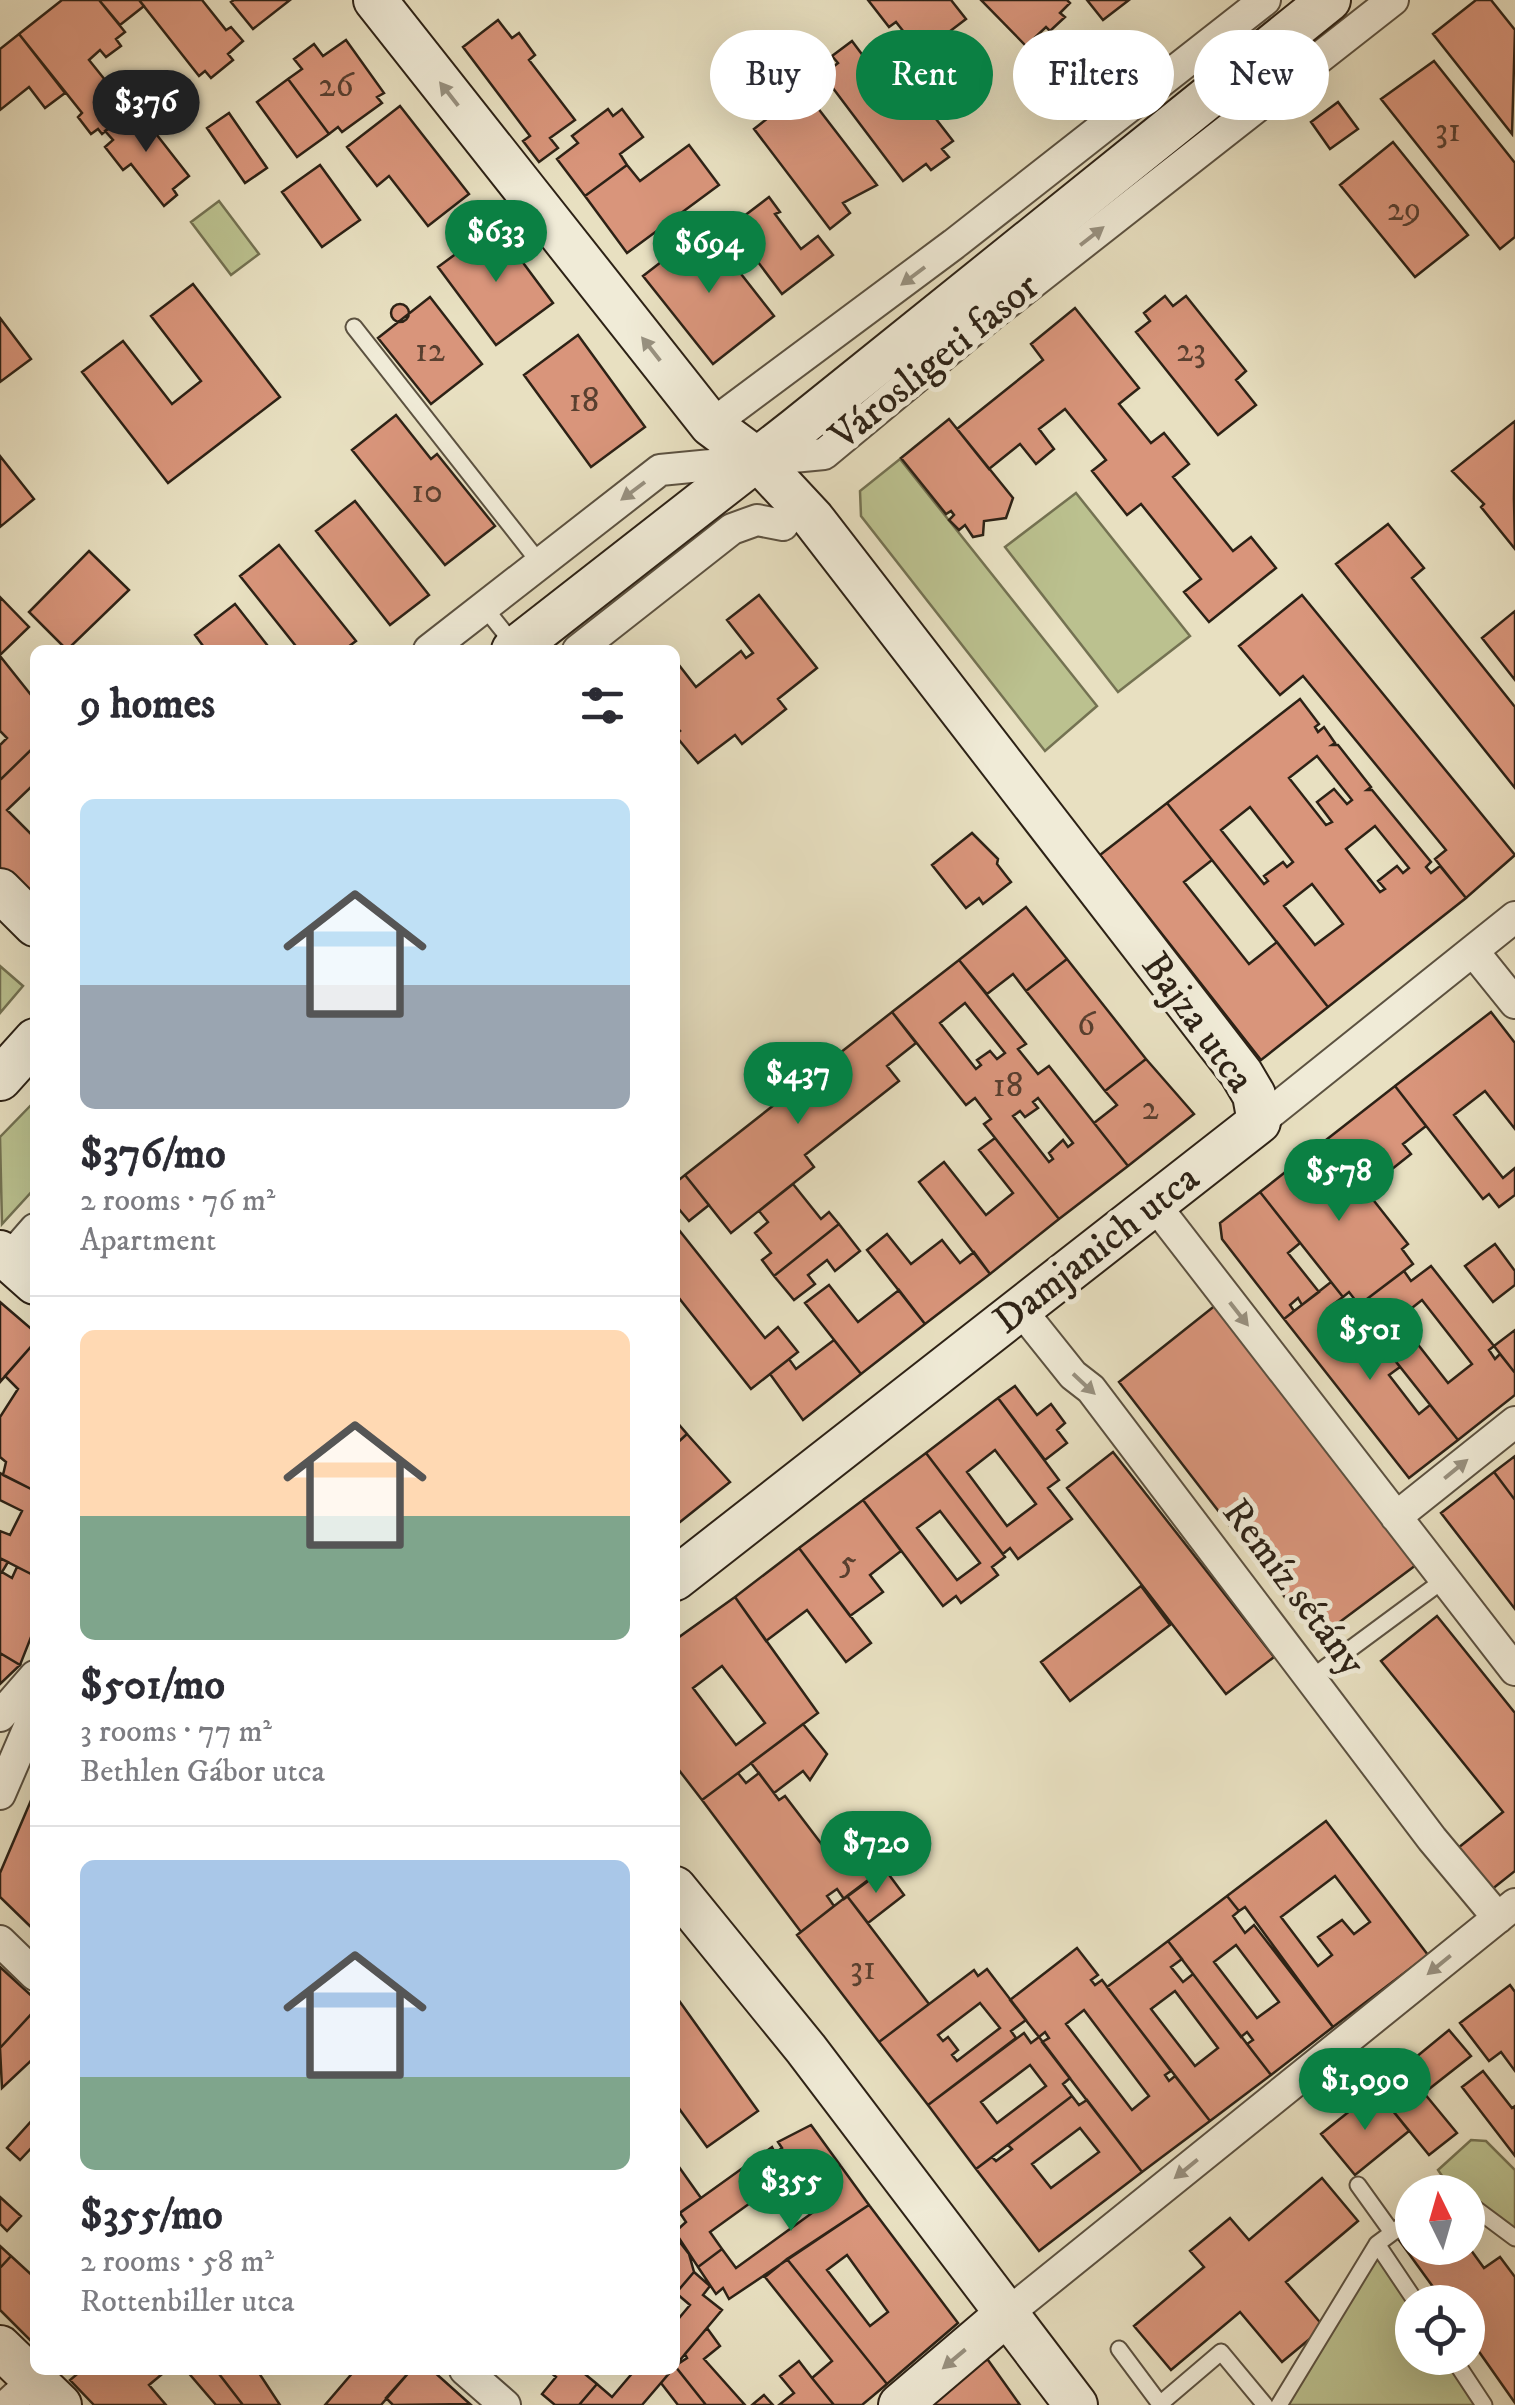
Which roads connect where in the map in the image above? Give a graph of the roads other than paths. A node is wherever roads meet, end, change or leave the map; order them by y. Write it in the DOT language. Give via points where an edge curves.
graph roads {
  1 [pos="375,0"];
  2 [pos="1265,0"];
  3 [pos="1329,0"];
  4 [pos="1394,0"];
  5 [pos="1098,157"];
  6 [pos="1042,253"];
  7 [pos="967,261"];
  8 [pos="354,326"];
  9 [pos="711,426"];
  10 [pos="767,471"];
  11 [pos="783,526"];
  12 [pos="540,562"];
  13 [pos="484,607"];
  14 [pos="435,645"];
  15 [pos="511,645"];
  16 [pos="520,645"];
  17 [pos="584,645"];
  18 [pos="1063,860"];
  19 [pos="0,890"];
  20 [pos="1515,917"];
  21 [pos="30,920"];
  22 [pos="1473,951"];
  23 [pos="1515,1003"];
  24 [pos="30,1046"];
  25 [pos="0,1079"];
  26 [pos="1259,1122"];
  27 [pos="1155,1205"];
  28 [pos="1021,1310"];
  29 [pos="1515,1422"];
  30 [pos="1396,1516"];
  31 [pos="680,1575"];
  32 [pos="1444,1579"];
  33 [pos="1305,1670"];
  34 [pos="1515,1670"];
  35 [pos="30,1682"];
  36 [pos="0,1716"];
  37 [pos="30,1725"];
  38 [pos="0,1794"];
  39 [pos="680,1894"];
  40 [pos="1506,1910"];
  41 [pos="0,1942"];
  42 [pos="30,1970"];
  43 [pos="1358,2185"];
  44 [pos="1485,2216"];
  45 [pos="1395,2229"];
  46 [pos="1391,2232"];
  47 [pos="1515,2238"];
  48 [pos="1377,2244"];
  49 [pos="1405,2285"];
  50 [pos="1008,2314"];
  51 [pos="0,2347"];
  52 [pos="1118,2349"];
  53 [pos="471,2375"];
  54 [pos="1464,2375"];
  55 [pos="37,2390"];
  56 [pos="505,2405"];
  57 [pos="900,2405"];
  58 [pos="1076,2405"];
  59 [pos="1265,2405"];
  60 [pos="1279,2405"];
  61 [pos="1484,2405"];
  9 -- 1 [label="street, Bajza utca, one-way"];
  2 -- 5 [label="street, Városligeti fasor"];
  3 -- 5 [label="street, Városligeti fasor"];
  6 -- 4 [label="street, Városligeti fasor, one-way"];
  5 -- 6 [label="street, Városligeti fasor"];
  5 -- 7 [label="street, Városligeti fasor"];
  6 -- 7 [label="street, Városligeti fasor"];
  6 -- 10 [label="street, Városligeti fasor" via="824,454"];
  7 -- 9 [label="street, Városligeti fasor, one-way"];
  7 -- 10 [label="street, Városligeti fasor"];
  8 -- 12 [label="lane"];
  9 -- 10 [label="street, Bajza utca"];
  10 -- 11 [label="street"];
  10 -- 12 [label="street, Városligeti fasor, one-way" via="660,470"];
  10 -- 16 [label="street, Városligeti fasor"];
  10 -- 18 [label="street, Bajza utca" via="814,520"];
  11 -- 17 [label="street" via="757,520 732,529"];
  11 -- 18 [label="street, Bajza utca"];
  12 -- 13 [label="street, Városligeti fasor"];
  13 -- 14 [label="street, Városligeti fasor"];
  13 -- 15 [label="lane, Városligeti fasor"];
  18 -- 26 [label="street, Bajza utca" via="1202,1067"];
  19 -- 21 [label="street"];
  20 -- 22 [label="street, Damjanich utca"];
  22 -- 23 [label="street"];
  22 -- 26 [label="street, Damjanich utca"];
  24 -- 25 [label="street"];
  26 -- 27 [label="street, Damjanich utca"];
  27 -- 28 [label="street, Damjanich utca"];
  27 -- 30 [label="street, one-way"];
  28 -- 31 [label="street, Damjanich utca"];
  28 -- 33 [label="street, Remíz sétány, one-way" via="1091,1389"];
  30 -- 29 [label="street, one-way"];
  30 -- 32 [label="street"];
  32 -- 33 [label="lane"];
  32 -- 34 [label="street"];
  33 -- 40 [label="street, Remíz sétány" via="1432,1839"];
  35 -- 36 [label="street"];
  37 -- 38 [label="street"];
  39 -- 50 [label="street"];
  40 -- 50 [label="street, one-way"];
  41 -- 42 [label="street"];
  43 -- 46 [label="lane"];
  44 -- 47 [label="lane"];
  45 -- 46 [label="lane"];
  46 -- 48 [label="lane"];
  48 -- 49 [label="lane"];
  48 -- 60 [label="lane"];
  50 -- 57 [label="street, one-way"];
  50 -- 58 [label="street"];
  51 -- 55 [label="street"];
  52 -- 59 [label="lane" via="1160,2404 1222,2352"];
  53 -- 56 [label="street"];
  54 -- 61 [label="lane"];
}
